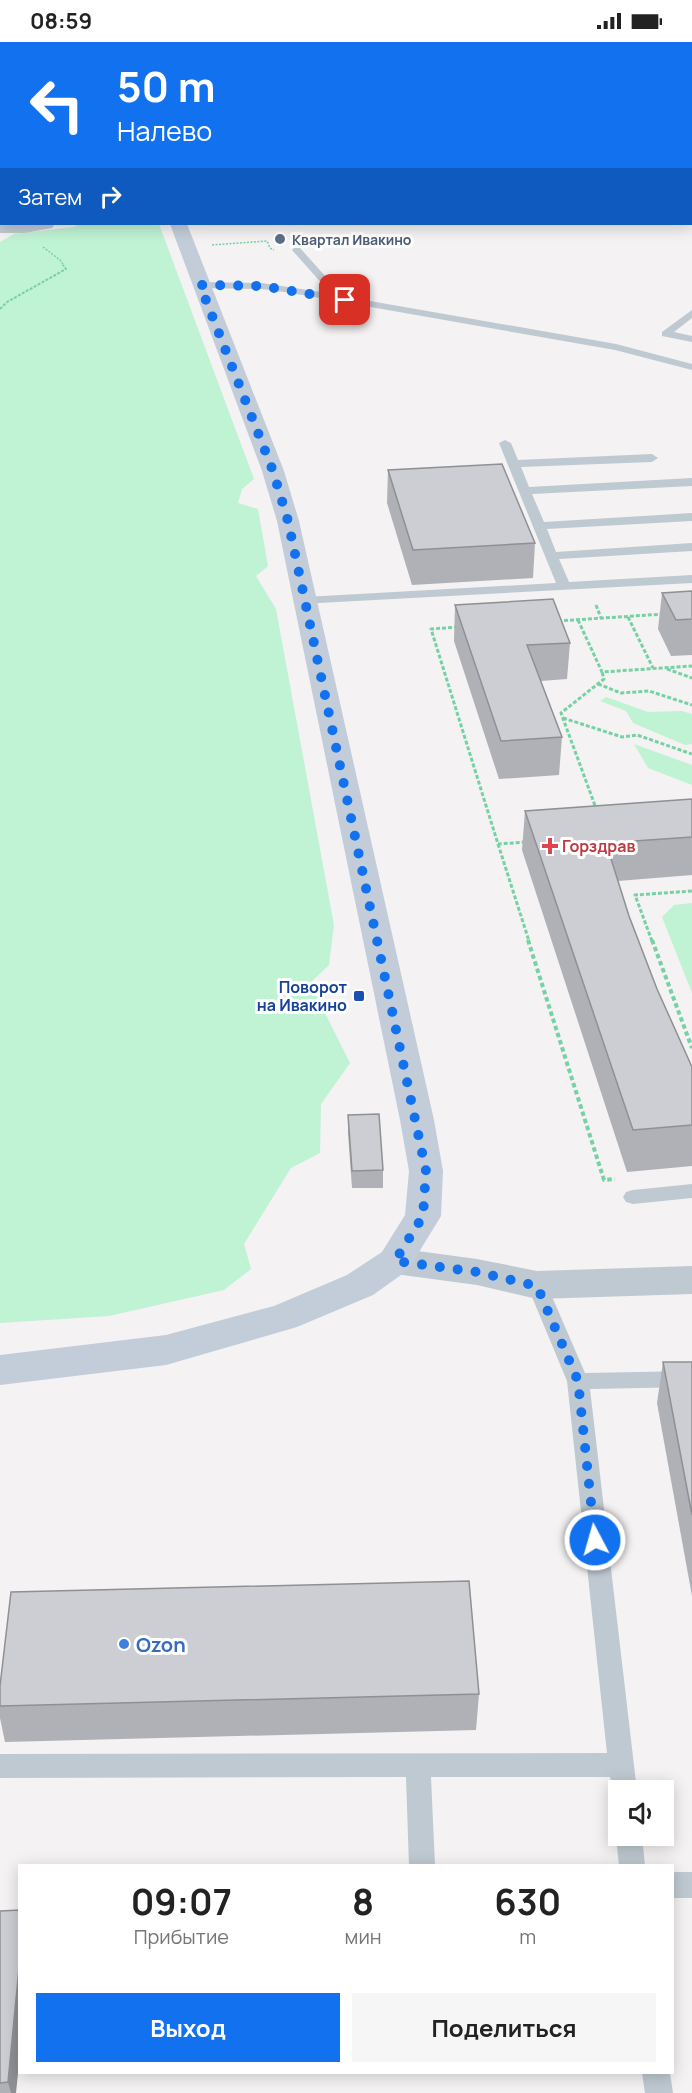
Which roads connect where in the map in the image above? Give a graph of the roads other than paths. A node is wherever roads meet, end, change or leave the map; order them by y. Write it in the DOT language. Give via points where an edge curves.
graph roads {
  1 [pos="33,225"];
  2 [pos="177,225"];
  3 [pos="0,228"];
  4 [pos="297,250"];
  5 [pos="200,285"];
  6 [pos="323,296"];
  7 [pos="692,313"];
  8 [pos="692,339"];
  9 [pos="692,367"];
  10 [pos="505,443"];
  11 [pos="652,458"];
  12 [pos="514,464"];
  13 [pos="692,482"];
  14 [pos="525,491"];
  15 [pos="692,517"];
  16 [pos="539,526"];
  17 [pos="692,547"];
  18 [pos="552,556"];
  19 [pos="692,579"];
  20 [pos="564,587"];
  21 [pos="305,601"];
  22 [pos="692,1191"];
  23 [pos="633,1197"];
  24 [pos="395,1261"];
  25 [pos="692,1280"];
  26 [pos="537,1286"];
  27 [pos="0,1370"];
  28 [pos="692,1379"];
  29 [pos="578,1381"];
  30 [pos="0,1766"];
  31 [pos="418,1766"];
  32 [pos="621,1766"];
  33 [pos="623,1780"];
  34 [pos="630,1846"];
  35 [pos="422,1864"];
  36 [pos="633,1864"];
  37 [pos="692,1885"];
  38 [pos="674,1886"];
  39 [pos="656,2074"];
  40 [pos="659,2093"];
  1 -- 3 [label="street"];
  2 -- 5 [label="main road"];
  4 -- 6 [label="lane" via="330,287"];
  5 -- 6 [label="lane" via="262,286"];
  5 -- 21 [label="main road" via="273,471"];
  6 -- 9 [label="lane" via="615,348"];
  7 -- 8 [label="lane" via="666,334"];
  10 -- 12 [label="lane"];
  11 -- 12 [label="lane"];
  12 -- 14 [label="lane"];
  13 -- 14 [label="lane"];
  14 -- 16 [label="lane"];
  15 -- 16 [label="lane"];
  16 -- 18 [label="lane"];
  17 -- 18 [label="lane"];
  18 -- 20 [label="lane"];
  19 -- 20 [label="lane"];
  20 -- 21 [label="lane"];
  21 -- 24 [label="main road" via="426,1171 423,1216"];
  22 -- 23 [label="lane"];
  24 -- 26 [label="street" via="477,1272"];
  24 -- 27 [label="main road" via="360,1285 284,1317 166,1350"];
  25 -- 26 [label="street"];
  26 -- 29 [label="lane"];
  28 -- 29 [label="lane"];
  29 -- 32 [label="lane"];
  30 -- 31 [label="lane"];
  31 -- 32 [label="lane"];
  31 -- 35 [label="lane"];
  32 -- 33 [label="lane"];
  34 -- 36 [label="lane"];
  37 -- 38 [label="lane"];
  39 -- 40 [label="lane"];
}
